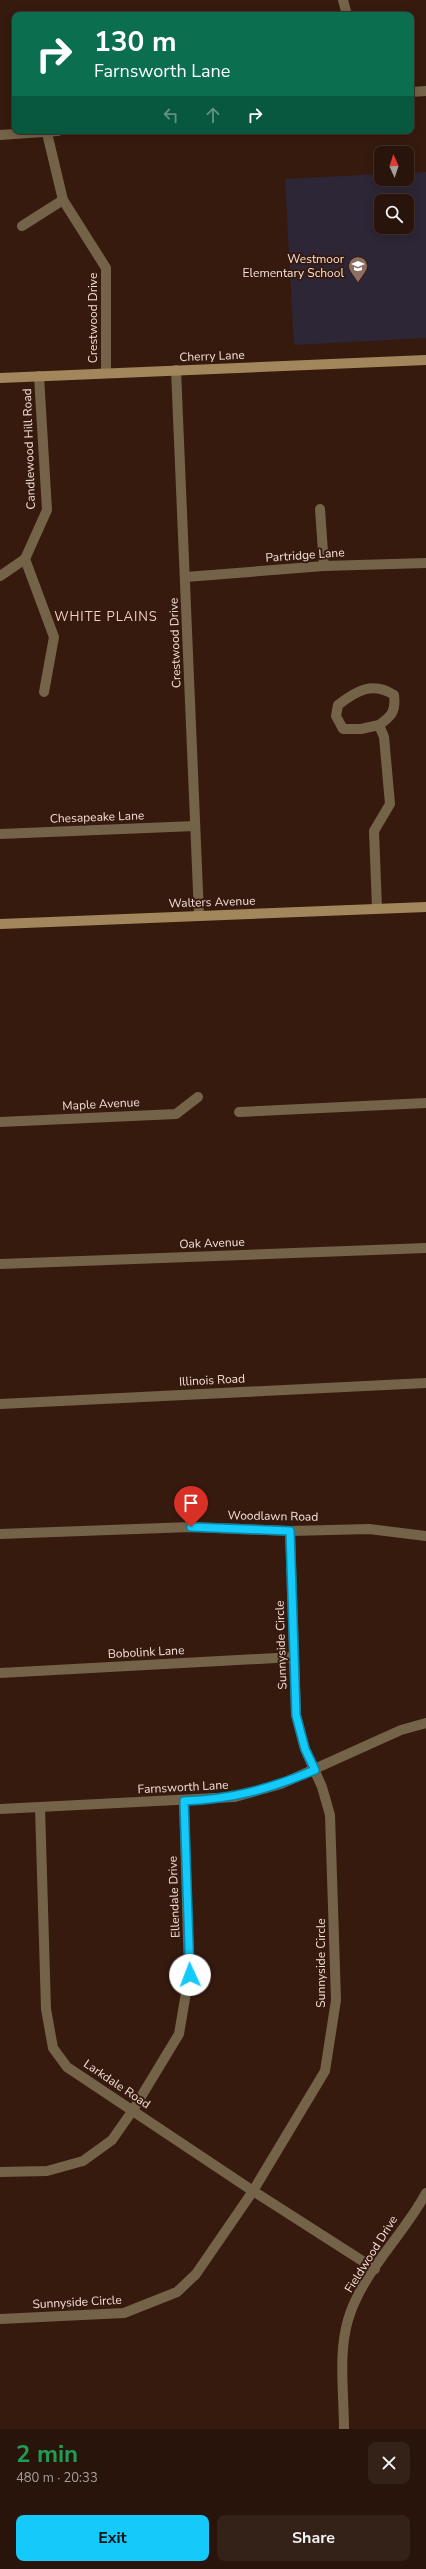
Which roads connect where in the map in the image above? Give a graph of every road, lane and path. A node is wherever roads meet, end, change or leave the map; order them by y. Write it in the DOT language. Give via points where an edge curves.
graph roads {
  1 [pos="343,0"];
  2 [pos="346,12"];
  3 [pos="426,91"];
  4 [pos="414,92"];
  5 [pos="17,134"];
  6 [pos="52,134"];
  7 [pos="0,135"];
  8 [pos="63,200"];
  9 [pos="22,226"];
  10 [pos="426,360"];
  11 [pos="176,370"];
  12 [pos="106,373"];
  13 [pos="39,376"];
  14 [pos="0,378"];
  15 [pos="320,509"];
  16 [pos="25,559"];
  17 [pos="426,563"];
  18 [pos="324,566"];
  19 [pos="0,576"];
  20 [pos="186,577"];
  21 [pos="44,692"];
  22 [pos="379,725"];
  23 [pos="195,826"];
  24 [pos="0,834"];
  25 [pos="426,907"];
  26 [pos="377,908"];
  27 [pos="199,915"];
  28 [pos="0,924"];
  29 [pos="198,1097"];
  30 [pos="426,1103"];
  31 [pos="239,1112"];
  32 [pos="0,1122"];
  33 [pos="426,1248"];
  34 [pos="0,1264"];
  35 [pos="426,1383"];
  36 [pos="0,1404"];
  37 [pos="290,1531"];
  38 [pos="0,1534"];
  39 [pos="426,1536"];
  40 [pos="294,1657"];
  41 [pos="0,1673"];
  42 [pos="426,1723"];
  43 [pos="315,1770"];
  44 [pos="184,1801"];
  45 [pos="40,1807"];
  46 [pos="0,1809"];
  47 [pos="133,2110"];
  48 [pos="0,2172"];
  49 [pos="253,2191"];
  50 [pos="425,2199"];
  51 [pos="375,2268"];
  52 [pos="0,2319"];
  53 [pos="344,2429"];
  1 -- 2 [label="street"];
  3 -- 4 [label="street"];
  5 -- 7 [label="street"];
  6 -- 8 [label="street, Crestwood Drive"];
  8 -- 9 [label="street"];
  8 -- 12 [label="street, Crestwood Drive" via="106,268"];
  10 -- 11 [label="street, Cherry Lane"];
  11 -- 12 [label="street, Cherry Lane"];
  11 -- 20 [label="street, Crestwood Drive"];
  12 -- 13 [label="street, Cherry Lane"];
  13 -- 14 [label="street, Cherry Lane"];
  13 -- 16 [label="street, Candlewood Hill Road" via="47,510"];
  15 -- 18 [label="street"];
  16 -- 19 [label="street"];
  16 -- 21 [label="street" via="54,637"];
  17 -- 18 [label="street, Partridge Lane"];
  18 -- 20 [label="street, Partridge Lane"];
  20 -- 23 [label="street, Crestwood Drive"];
  22 -- 22 [label="street" via="343,729 336,716 338,705 360,690 374,687 385,689 394,695 395,706 392,716"];
  22 -- 26 [label="street" via="384,738 390,804 374,831"];
  23 -- 24 [label="street, Chesapeake Lane"];
  23 -- 27 [label="street, Crestwood Drive"];
  25 -- 26 [label="street, Walters Avenue"];
  26 -- 27 [label="street, Walters Avenue"];
  27 -- 28 [label="street, Walters Avenue"];
  29 -- 32 [label="street, Maple Avenue" via="176,1114"];
  30 -- 31 [label="street"];
  33 -- 34 [label="street, Oak Avenue"];
  35 -- 36 [label="street, Illinois Road"];
  37 -- 38 [label="street, Woodlawn Road" via="191,1527"];
  37 -- 39 [label="street, Woodlawn Road" via="369,1530"];
  37 -- 40 [label="street, Sunnyside Circle"];
  40 -- 41 [label="street, Bobolink Lane"];
  40 -- 43 [label="street, Sunnyside Circle" via="296,1715 305,1749"];
  42 -- 43 [label="street, Farnsworth Lane" via="402,1730"];
  43 -- 44 [label="street, Farnsworth Lane" via="252,1794 221,1800"];
  43 -- 49 [label="street, Sunnyside Circle" via="330,1815 336,2000 325,2071"];
  44 -- 45 [label="street, Farnsworth Lane"];
  44 -- 47 [label="street, Ellendale Drive" via="190,1975 179,2034"];
  45 -- 46 [label="street, Farnsworth Lane"];
  45 -- 47 [label="street, Larkdale Road" via="46,2009 53,2048 67,2067"];
  47 -- 48 [label="street, Ellendale Drive" via="112,2140 83,2161 47,2171"];
  47 -- 49 [label="street, Larkdale Road"];
  49 -- 51 [label="street, Larkdale Road"];
  49 -- 52 [label="street, Sunnyside Circle" via="196,2274 177,2292 124,2313"];
  50 -- 51 [label="street, Fieldwood Drive"];
  51 -- 53 [label="street, Fieldwood Drive" via="348,2320 343,2356"];
}
